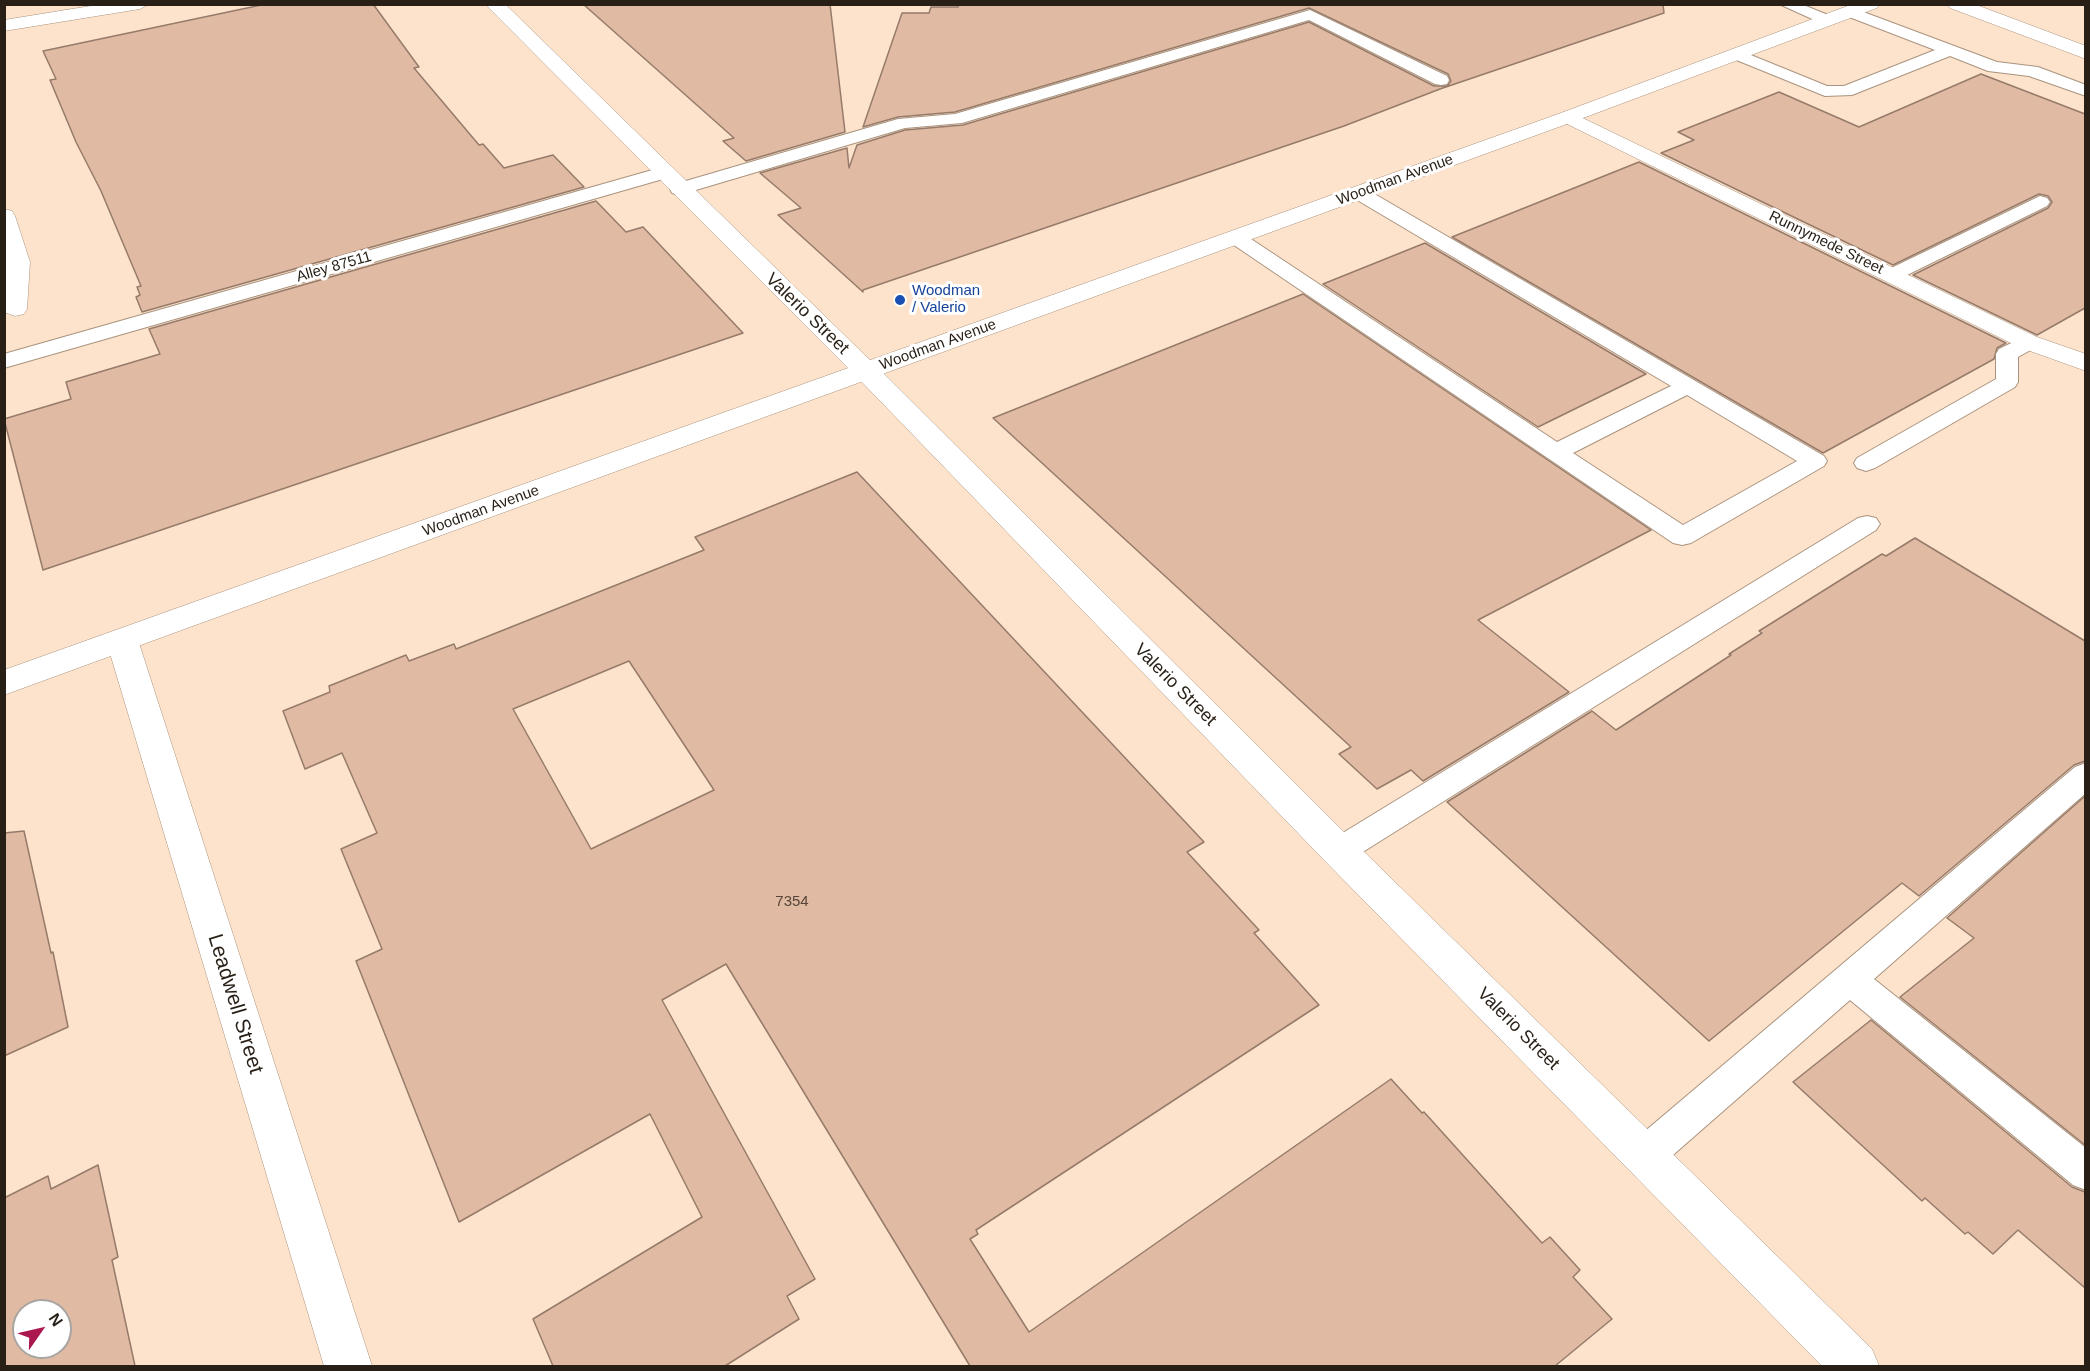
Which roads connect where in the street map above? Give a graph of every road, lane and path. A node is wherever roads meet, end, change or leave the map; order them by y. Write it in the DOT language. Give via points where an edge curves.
graph roads {
  1 [pos="140,4"];
  2 [pos="494,4"];
  3 [pos="1786,4"];
  4 [pos="1870,4"];
  5 [pos="1956,4"];
  6 [pos="1850,12"];
  7 [pos="1827,21"];
  8 [pos="4,26"];
  9 [pos="1950,50"];
  10 [pos="2085,53"];
  11 [pos="1735,54"];
  12 [pos="1441,80"];
  13 [pos="2085,91"];
  14 [pos="1568,117"];
  15 [pos="663,173"];
  16 [pos="679,189"];
  17 [pos="1359,193"];
  18 [pos="2040,202"];
  19 [pos="4,216"];
  20 [pos="1235,237"];
  21 [pos="1892,275"];
  22 [pos="15,309"];
  23 [pos="2028,342"];
  24 [pos="4,361"];
  25 [pos="2085,363"];
  26 [pos="866,371"];
  27 [pos="1688,386"];
  28 [pos="1556,452"];
  29 [pos="1866,464"];
  30 [pos="1867,524"];
  31 [pos="122,640"];
  32 [pos="4,683"];
  33 [pos="2085,775"];
  34 [pos="1340,851"];
  35 [pos="1849,979"];
  36 [pos="1644,1156"];
  37 [pos="2085,1172"];
  38 [pos="348,1366"];
  39 [pos="1855,1366"];
  1 -- 8 [label="street"];
  2 -- 15 [label="street, Valerio Street"];
  3 -- 7 [label="lane"];
  4 -- 6 [label="street, Woodman Avenue"];
  5 -- 10 [label="street"];
  6 -- 7 [label="street, Woodman Avenue"];
  6 -- 9 [label="lane"];
  7 -- 11 [label="street, Woodman Avenue"];
  9 -- 11 [label="lane" via="1846,91 1825,91"];
  9 -- 13 [label="lane" via="1994,66 2032,71"];
  11 -- 14 [label="street, Woodman Avenue"];
  12 -- 16 [label="lane" via="1310,15 956,119 904,123"];
  14 -- 17 [label="street, Woodman Avenue"];
  14 -- 21 [label="street, Runnymede Street"];
  15 -- 16 [label="street, Valerio Street"];
  15 -- 24 [label="lane, Alley 87511"];
  16 -- 26 [label="street, Valerio Street"];
  17 -- 20 [label="street, Woodman Avenue"];
  17 -- 27 [label="lane"];
  18 -- 21 [label="lane"];
  19 -- 22 [label="street" via="18,262"];
  20 -- 26 [label="street, Woodman Avenue"];
  20 -- 28 [label="lane"];
  21 -- 23 [label="street, Runnymede Street"];
  23 -- 25 [label="street, Runnymede Street"];
  23 -- 29 [label="lane" via="2007,354 2007,382"];
  26 -- 31 [label="street, Woodman Avenue"];
  26 -- 34 [label="street, Valerio Street"];
  27 -- 28 [label="lane"];
  27 -- 28 [label="lane" via="1815,461 1682,537"];
  30 -- 34 [label="lane"];
  31 -- 32 [label="street, Woodman Avenue"];
  31 -- 38 [label="street, Leadwell Street"];
  33 -- 35 [label="lane"];
  34 -- 36 [label="street, Valerio Street"];
  35 -- 36 [label="lane"];
  35 -- 37 [label="lane"];
  36 -- 39 [label="street, Valerio Street"];
}
